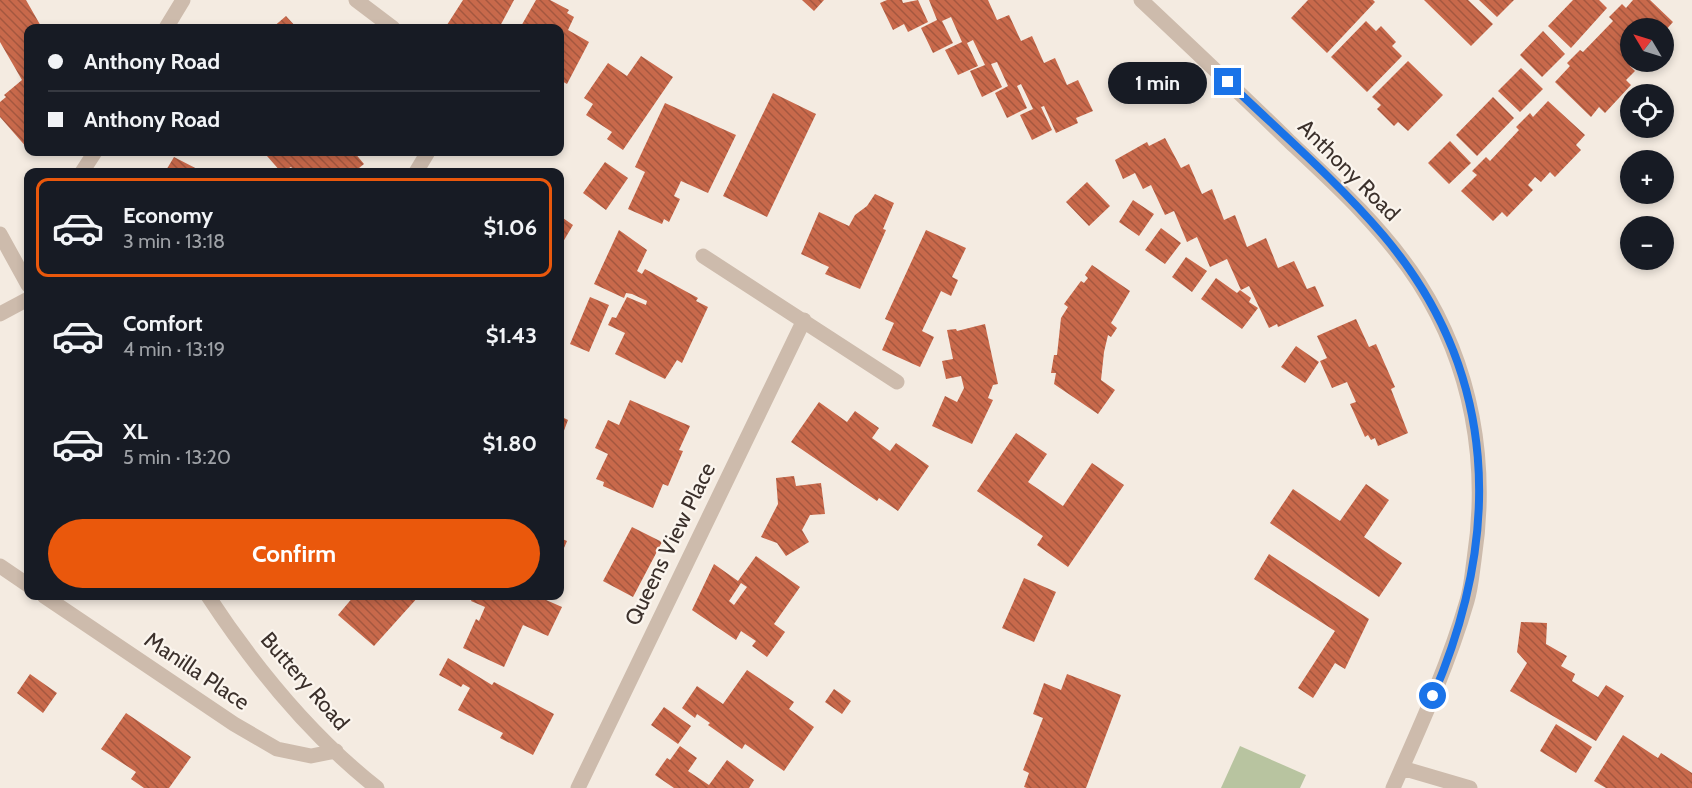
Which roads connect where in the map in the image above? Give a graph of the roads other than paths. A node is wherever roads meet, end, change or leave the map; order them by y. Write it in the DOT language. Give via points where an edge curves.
graph roads {
  1 [pos="183,0"];
  2 [pos="356,0"];
  3 [pos="1141,0"];
  4 [pos="168,24"];
  5 [pos="388,24"];
  6 [pos="0,234"];
  7 [pos="703,256"];
  8 [pos="24,270"];
  9 [pos="24,301"];
  10 [pos="0,314"];
  11 [pos="804,320"];
  12 [pos="897,382"];
  13 [pos="0,566"];
  14 [pos="24,582"];
  15 [pos="50,600"];
  16 [pos="211,600"];
  17 [pos="336,752"];
  18 [pos="1402,768"];
  19 [pos="376,788"];
  20 [pos="578,788"];
  21 [pos="1393,788"];
  22 [pos="1470,788"];
  1 -- 4 [label="street"];
  2 -- 5 [label="street"];
  3 -- 18 [label="street, Anthony Road" via="1383,235 1419,283 1453,349 1472,405 1480,464 1480,522 1467,599 1441,678"];
  6 -- 8 [label="street"];
  7 -- 11 [label="street"];
  9 -- 10 [label="street"];
  11 -- 12 [label="street"];
  11 -- 20 [label="street, Queens View Place"];
  13 -- 14 [label="street"];
  15 -- 17 [label="street, Manilla Place" via="234,724 277,748 311,756"];
  16 -- 17 [label="street, Buttery Road" via="261,669"];
  17 -- 19 [label="street, Buttery Road"];
  18 -- 21 [label="street, Anthony Road"];
  18 -- 22 [label="street"];
}
